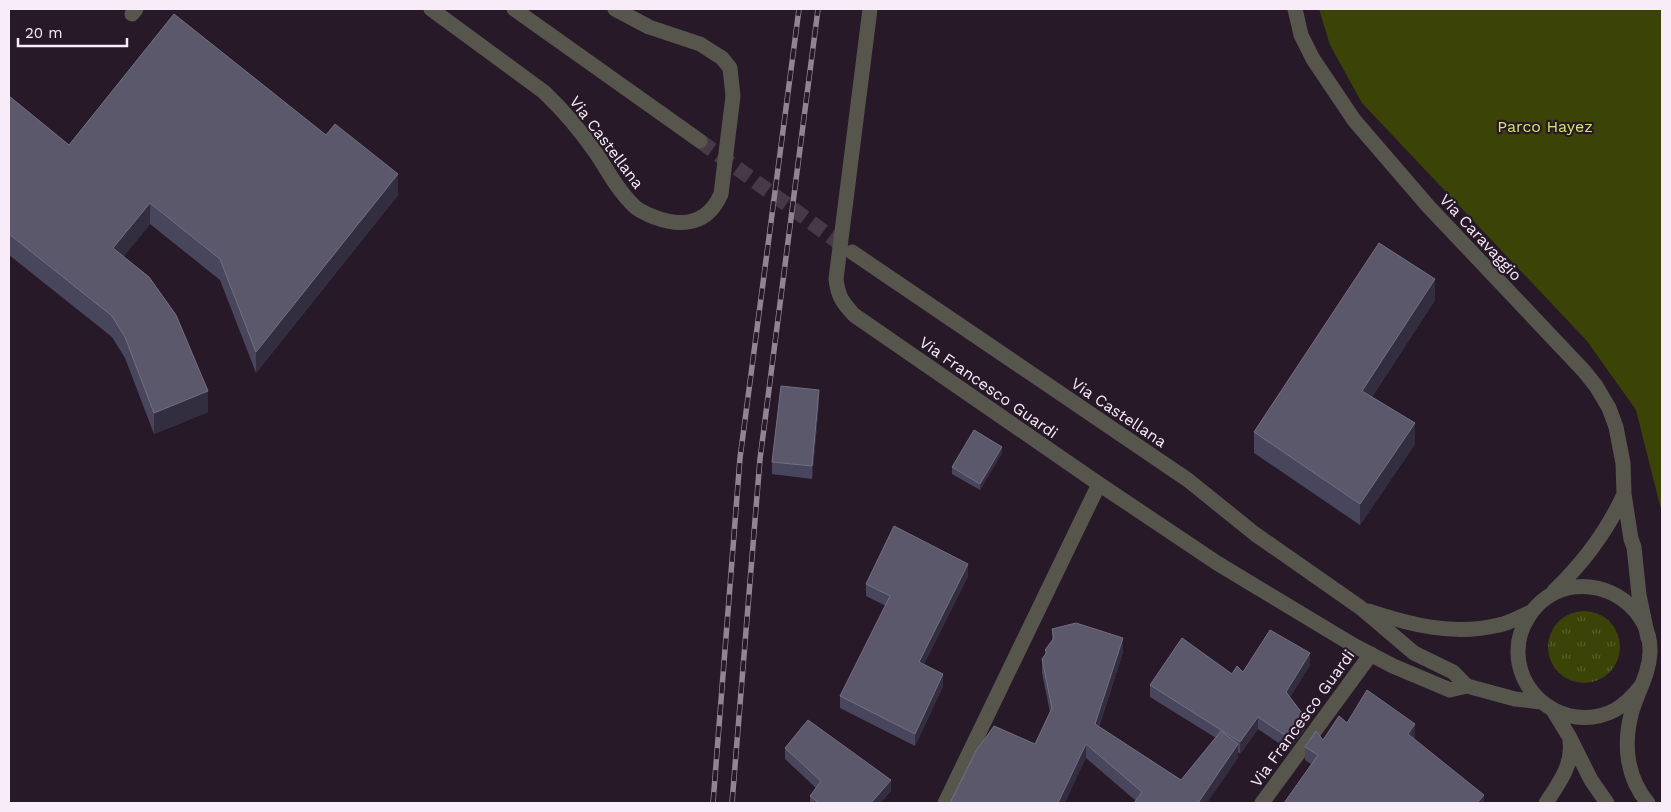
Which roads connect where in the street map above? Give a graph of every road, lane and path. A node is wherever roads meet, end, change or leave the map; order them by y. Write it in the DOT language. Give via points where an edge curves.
graph roads {
  1 [pos="431,9"];
  2 [pos="514,9"];
  3 [pos="615,9"];
  4 [pos="870,9"];
  5 [pos="1295,9"];
  6 [pos="700,141"];
  7 [pos="852,252"];
  8 [pos="1098,484"];
  9 [pos="1624,494"];
  10 [pos="1548,597"];
  11 [pos="1361,608"];
  12 [pos="1531,612"];
  13 [pos="1648,638"];
  14 [pos="1371,654"];
  15 [pos="1642,684"];
  16 [pos="1468,686"];
  17 [pos="1547,706"];
  18 [pos="1570,738"];
  19 [pos="945,803"];
  20 [pos="1262,803"];
  21 [pos="1546,803"];
  22 [pos="1608,803"];
  23 [pos="1648,803"];
  1 -- 3 [label="street, Via Castellana" via="544,92 579,129 624,196 636,208 664,221 678,224 694,221 708,214 721,194 732,96 730,68 722,58 700,44 649,27"];
  2 -- 6 [label="street"];
  4 -- 8 [label="street, Via Francesco Guardi" via="837,292 854,315"];
  5 -- 9 [label="street, Via Caravaggio" via="1301,35 1313,59 1354,120 1428,206 1596,386 1616,427 1623,463"];
  7 -- 11 [label="street, Via Castellana" via="1188,480 1255,534"];
  8 -- 14 [label="street, Via Francesco Guardi" via="1217,564"];
  8 -- 19 [label="street"];
  9 -- 10 [label="street" via="1602,536"];
  9 -- 13 [label="street, Via Caravaggio"];
  10 -- 12 [label="street, Via Castellana"];
  10 -- 13 [label="street, Via Castellana" via="1567,588 1584,586 1608,591 1626,601 1637,613"];
  11 -- 12 [label="street, Via Castellana" via="1420,626 1458,630 1501,625"];
  11 -- 16 [label="street, Via Castellana" via="1414,653 1453,672"];
  12 -- 17 [label="street, Via Castellana" via="1521,630 1518,657 1524,681"];
  13 -- 15 [label="street, Via Castellana" via="1649,661"];
  14 -- 16 [label="street, Via Francesco Guardi" via="1450,690"];
  14 -- 20 [label="street, Via Francesco Guardi"];
  15 -- 17 [label="street, Via Castellana" via="1622,706 1601,716 1576,718"];
  15 -- 23 [label="street, Via Castellana" via="1632,710 1627,751 1629,767"];
  16 -- 17 [label="street, Via Castellana"];
  17 -- 18 [label="street, Via Castellana"];
  18 -- 21 [label="street" via="1571,751 1566,770"];
  18 -- 22 [label="street, Via Castellana" via="1591,780"];
}
